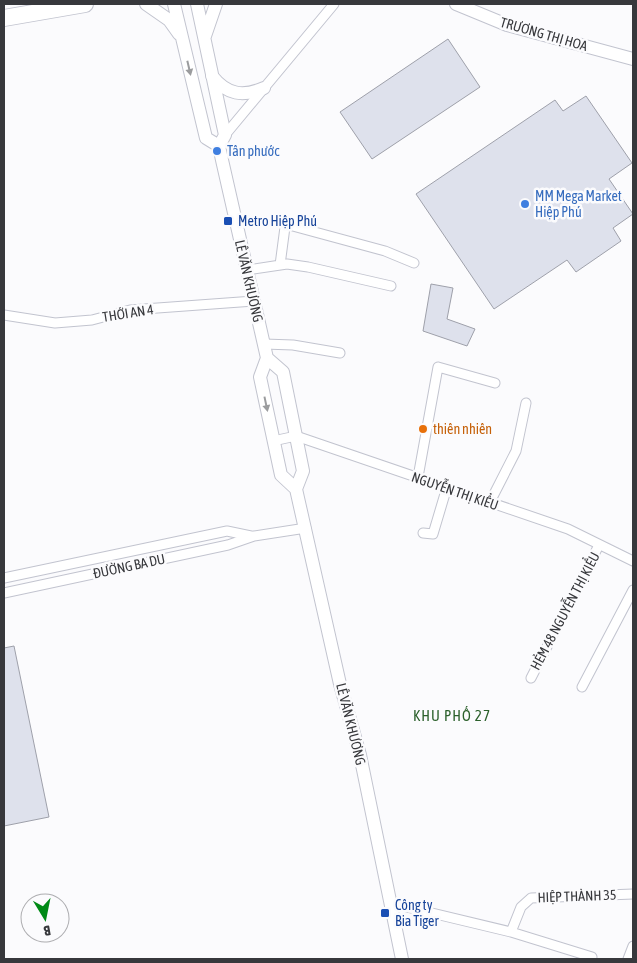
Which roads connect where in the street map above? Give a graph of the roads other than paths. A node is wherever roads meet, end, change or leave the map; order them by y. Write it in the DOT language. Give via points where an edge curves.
graph roads {
  1 [pos="25,4"];
  2 [pos="86,4"];
  3 [pos="146,4"];
  4 [pos="174,4"];
  5 [pos="197,4"];
  6 [pos="216,4"];
  7 [pos="334,4"];
  8 [pos="456,4"];
  9 [pos="4,7"];
  10 [pos="4,18"];
  11 [pos="204,38"];
  12 [pos="182,39"];
  13 [pos="633,59"];
  14 [pos="211,75"];
  15 [pos="264,88"];
  16 [pos="222,140"];
  17 [pos="414,263"];
  18 [pos="280,265"];
  19 [pos="247,270"];
  20 [pos="391,286"];
  21 [pos="254,301"];
  22 [pos="4,315"];
  23 [pos="264,344"];
  24 [pos="340,353"];
  25 [pos="267,358"];
  26 [pos="495,383"];
  27 [pos="526,403"];
  28 [pos="296,436"];
  29 [pos="273,441"];
  30 [pos="418,477"];
  31 [pos="447,487"];
  32 [pos="296,489"];
  33 [pos="490,502"];
  34 [pos="306,528"];
  35 [pos="423,533"];
  36 [pos="254,536"];
  37 [pos="599,545"];
  38 [pos="633,561"];
  39 [pos="49,569"];
  40 [pos="4,578"];
  41 [pos="56,582"];
  42 [pos="633,590"];
  43 [pos="4,593"];
  44 [pos="531,678"];
  45 [pos="582,687"];
  46 [pos="633,894"];
  47 [pos="390,903"];
  48 [pos="511,932"];
  49 [pos="633,946"];
  50 [pos="592,957"];
  51 [pos="402,959"];
  52 [pos="628,959"];
  1 -- 9 [label="highway"];
  2 -- 10 [label="highway"];
  3 -- 12 [label="main road" via="169,20"];
  4 -- 12 [label="main road, LÊ VĂN KHƯƠNG"];
  5 -- 11 [label="main road, LÊ VĂN KHƯƠNG"];
  6 -- 11 [label="main road"];
  7 -- 15 [label="street"];
  8 -- 13 [label="main road, TRƯƠNG THỊ HOA" via="516,27"];
  11 -- 14 [label="main road, LÊ VĂN KHƯƠNG"];
  12 -- 16 [label="main road, LÊ VĂN KHƯƠNG, one-way" via="206,138"];
  14 -- 15 [label="main road" via="220,87 232,93 251,94"];
  14 -- 16 [label="main road, LÊ VĂN KHƯƠNG"];
  15 -- 16 [label="street"];
  16 -- 19 [label="main road, LÊ VĂN KHƯƠNG"];
  17 -- 18 [label="street" via="385,251 289,225 285,227"];
  18 -- 19 [label="street"];
  18 -- 20 [label="street" via="308,267"];
  19 -- 21 [label="main road, LÊ VĂN KHƯƠNG"];
  21 -- 22 [label="street, THỚI AN 4" via="130,310 92,320 55,323"];
  21 -- 23 [label="main road, LÊ VĂN KHƯƠNG"];
  23 -- 24 [label="street"];
  23 -- 25 [label="main road, LÊ VĂN KHƯƠNG"];
  25 -- 28 [label="main road, LÊ VĂN KHƯƠNG" via="282,372"];
  25 -- 29 [label="main road, LÊ VĂN KHƯƠNG, one-way" via="260,377"];
  26 -- 30 [label="street" via="438,368"];
  27 -- 33 [label="street" via="516,451"];
  28 -- 29 [label="street"];
  28 -- 30 [label="street, NGUYỄN THỊ KIỂU"];
  28 -- 32 [label="main road, LÊ VĂN KHƯƠNG" via="303,471"];
  29 -- 32 [label="main road, LÊ VĂN KHƯƠNG" via="280,475"];
  30 -- 31 [label="street, NGUYỄN THỊ KIỂU"];
  31 -- 33 [label="street, NGUYỄN THỊ KIỂU"];
  31 -- 35 [label="street" via="433,534"];
  32 -- 34 [label="main road, LÊ VĂN KHƯƠNG"];
  33 -- 37 [label="street, NGUYỄN THỊ KIỂU" via="568,529"];
  34 -- 36 [label="street, ĐƯỜNG BA DU"];
  34 -- 47 [label="main road, LÊ VĂN KHƯƠNG" via="340,684 360,755"];
  36 -- 39 [label="street, ĐƯỜNG BA DU" via="227,531"];
  36 -- 41 [label="street, ĐƯỜNG BA DU" via="228,545"];
  37 -- 38 [label="street, NGUYỄN THỊ KIỂU"];
  37 -- 44 [label="street, HẺM 48 NGUYỄN THỊ KIỂU"];
  39 -- 40 [label="street, ĐƯỜNG BA DU"];
  39 -- 41 [label="street"];
  41 -- 43 [label="street, ĐƯỜNG BA DU"];
  42 -- 45 [label="street"];
  46 -- 48 [label="street, HIỆP THÀNH 35" via="531,898 521,906"];
  47 -- 48 [label="street"];
  47 -- 51 [label="main road, LÊ VĂN KHƯƠNG"];
  48 -- 50 [label="street"];
  49 -- 52 [label="street"];
}
